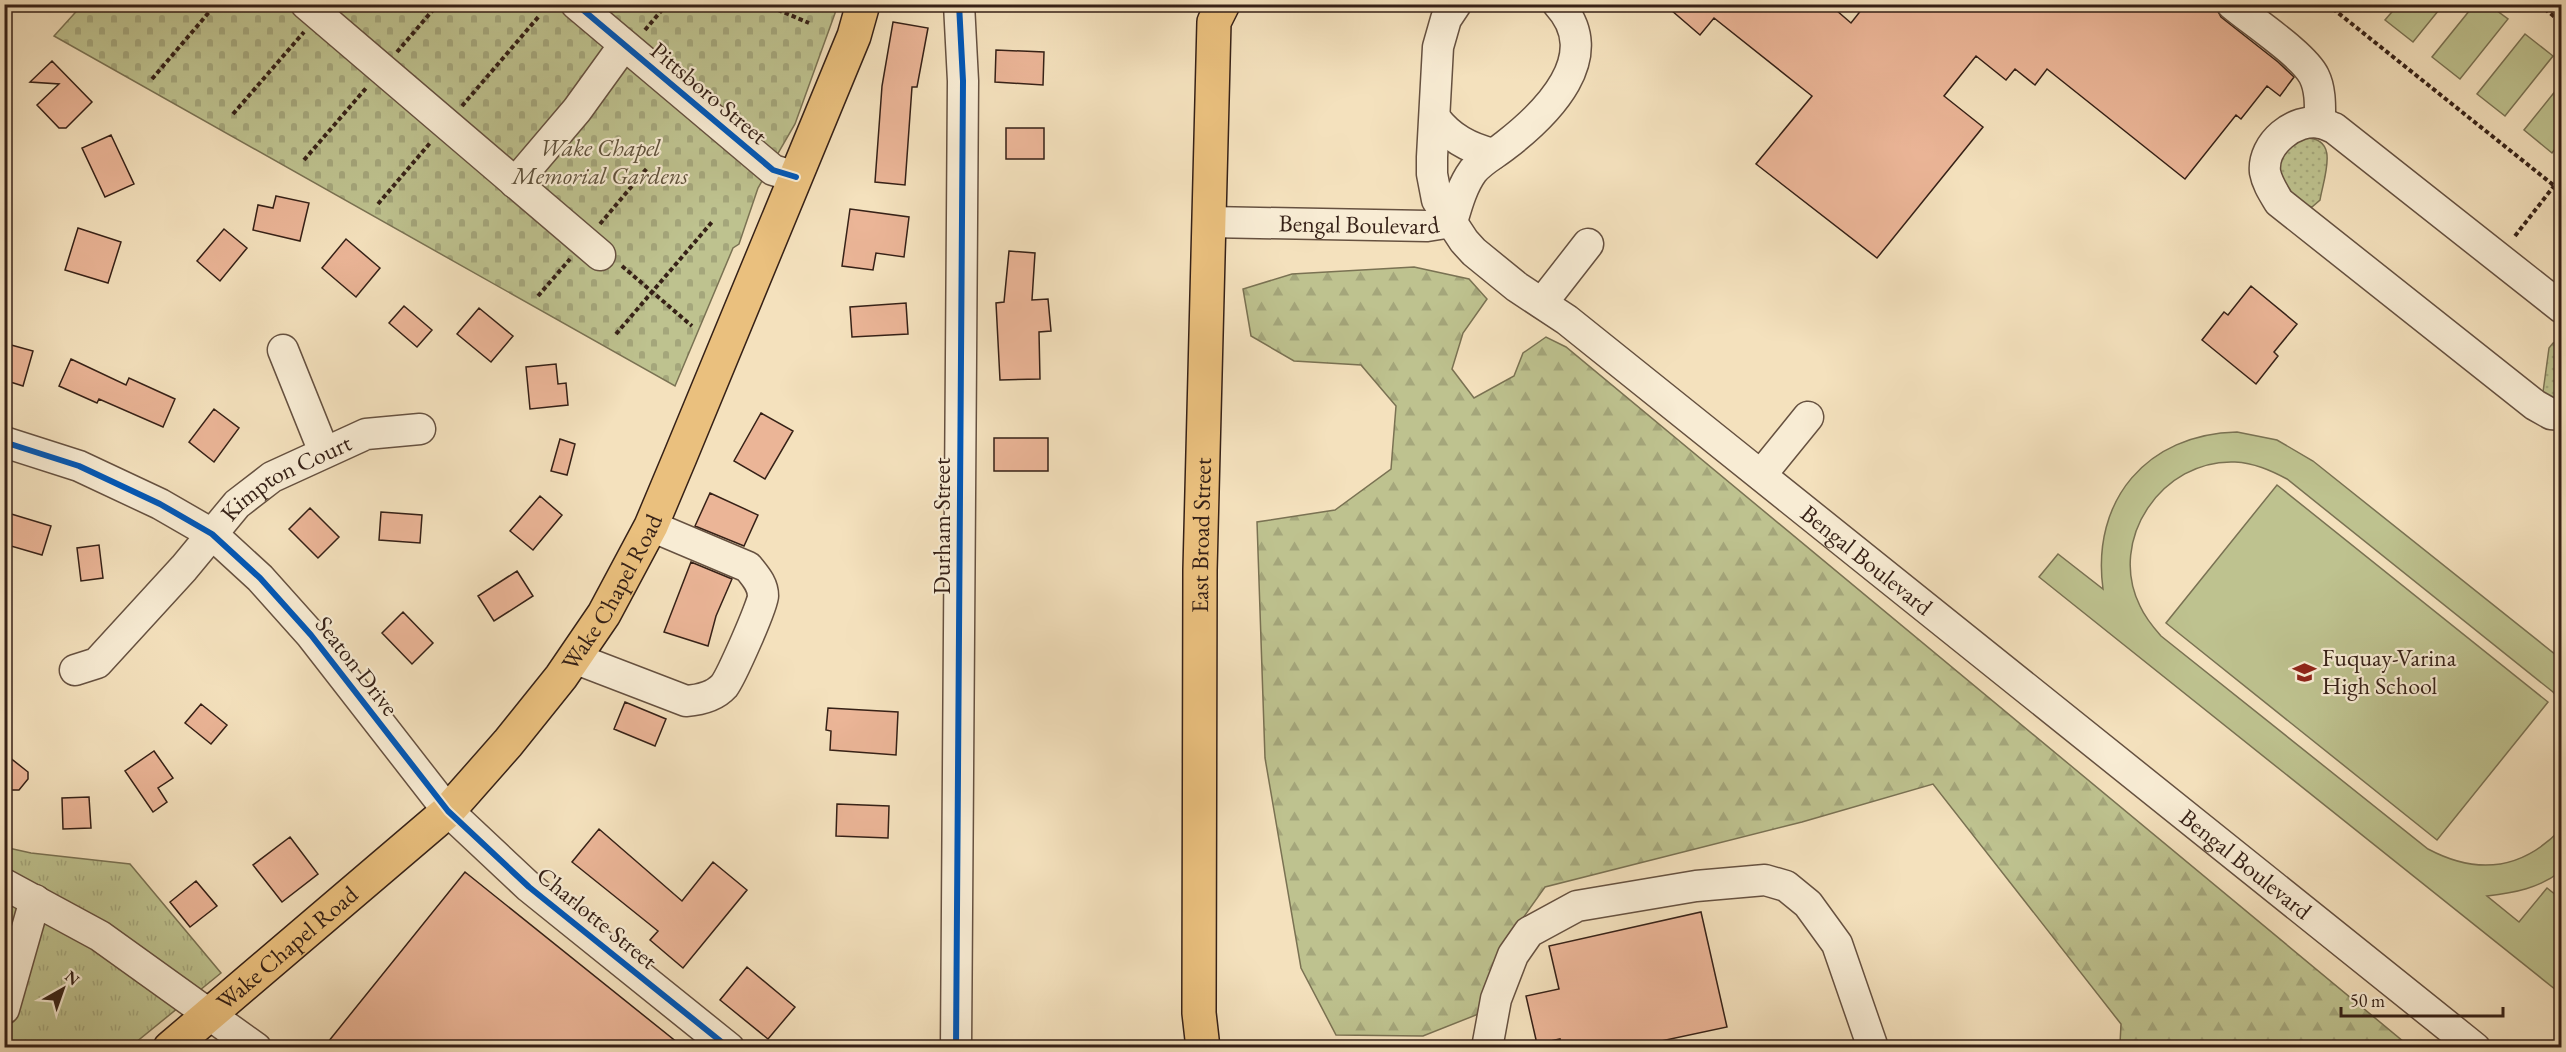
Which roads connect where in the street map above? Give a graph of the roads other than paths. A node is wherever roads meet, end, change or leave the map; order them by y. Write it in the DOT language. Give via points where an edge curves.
graph roads {
  1 [pos="576,4"];
  2 [pos="863,4"];
  3 [pos="959,4"];
  4 [pos="1456,4"];
  5 [pos="1558,4"];
  6 [pos="2232,4"];
  7 [pos="312,10"];
  8 [pos="1214,10"];
  9 [pos="635,37"];
  10 [pos="1435,118"];
  11 [pos="2320,123"];
  12 [pos="1494,154"];
  13 [pos="796,177"];
  14 [pos="515,183"];
  15 [pos="1209,222"];
  16 [pos="1452,222"];
  17 [pos="1588,244"];
  18 [pos="600,255"];
  19 [pos="1542,303"];
  20 [pos="2562,308"];
  21 [pos="283,350"];
  22 [pos="2562,415"];
  23 [pos="1808,417"];
  24 [pos="420,429"];
  25 [pos="4,442"];
  26 [pos="324,452"];
  27 [pos="1761,475"];
  28 [pos="651,526"];
  29 [pos="212,534"];
  30 [pos="574,658"];
  31 [pos="75,670"];
  32 [pos="448,811"];
  33 [pos="4,884"];
  34 [pos="35,900"];
  35 [pos="4,1009"];
  36 [pos="211,1014"];
  37 [pos="954,1045"];
  38 [pos="170,1047"];
  39 [pos="256,1047"];
  40 [pos="729,1047"];
  41 [pos="1203,1047"];
  42 [pos="1487,1047"];
  43 [pos="1873,1047"];
  44 [pos="2475,1047"];
  1 -- 9 [label="street, Pittsboro Street"];
  2 -- 13 [label="main road, Wake Chapel Road" via="854,36"];
  3 -- 37 [label="street, Durham Street" via="963,81"];
  4 -- 10 [label="street" via="1446,19 1438,47"];
  5 -- 12 [label="street" via="1571,25 1575,41 1568,80 1521,132"];
  6 -- 11 [label="street" via="2314,75"];
  7 -- 14 [label="street"];
  8 -- 15 [label="main road, East Broad Street"];
  9 -- 13 [label="street, Pittsboro Street" via="773,170"];
  9 -- 14 [label="street"];
  10 -- 12 [label="street" via="1465,144"];
  10 -- 16 [label="street" via="1434,188 1437,201"];
  11 -- 20 [label="street" via="2348,138"];
  11 -- 22 [label="street" via="2292,128 2269,151 2265,170 2269,187 2279,202 2535,405"];
  12 -- 16 [label="street" via="1468,178"];
  13 -- 28 [label="main road, Wake Chapel Road"];
  14 -- 18 [label="street"];
  15 -- 16 [label="street, Bengal Boulevard" via="1428,226"];
  15 -- 41 [label="main road, East Broad Street" via="1198,826 1199,1013"];
  16 -- 19 [label="street, Bengal Boulevard" via="1474,252"];
  17 -- 19 [label="street"];
  19 -- 27 [label="street, Bengal Boulevard"];
  21 -- 26 [label="street"];
  23 -- 27 [label="street"];
  24 -- 26 [label="street, Kimpton Court" via="366,434"];
  25 -- 29 [label="street, Seaton Drive" via="79,466 160,504"];
  26 -- 29 [label="street, Kimpton Court" via="272,477 237,504"];
  27 -- 44 [label="street, Bengal Boulevard"];
  28 -- 30 [label="main road, Wake Chapel Road" via="604,614"];
  28 -- 30 [label="street" via="748,567 759,581 763,597 724,686 702,700 686,701"];
  29 -- 31 [label="street, Kimpton Court" via="97,663"];
  29 -- 32 [label="street, Seaton Drive" via="260,578 311,635"];
  30 -- 32 [label="main road, Wake Chapel Road" via="508,743"];
  32 -- 36 [label="main road, Wake Chapel Road"];
  32 -- 40 [label="street, Charlotte Street" via="529,887"];
  33 -- 34 [label="street"];
  34 -- 35 [label="street"];
  34 -- 36 [label="street" via="100,936"];
  36 -- 38 [label="main road, Wake Chapel Road"];
  36 -- 39 [label="street"];
  42 -- 43 [label="street" via="1496,999 1513,954 1529,932 1577,906 1696,886 1765,880 1786,886 1808,904 1837,944"];
}
